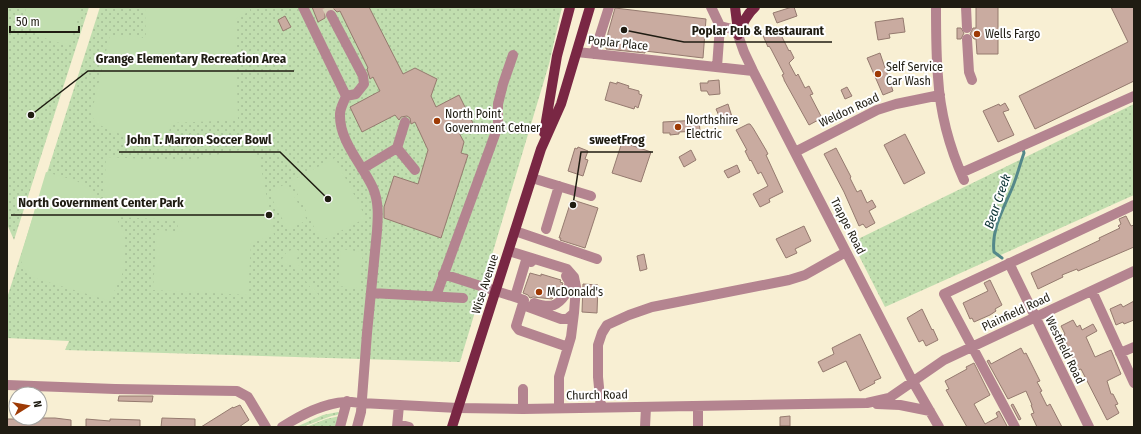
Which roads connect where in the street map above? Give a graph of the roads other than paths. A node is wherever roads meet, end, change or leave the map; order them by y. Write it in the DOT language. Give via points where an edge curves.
graph roads {
  1 [pos="303,7"];
  2 [pos="570,7"];
  3 [pos="609,7"];
  4 [pos="711,7"];
  5 [pos="735,7"];
  6 [pos="755,7"];
  7 [pos="936,7"];
  8 [pos="966,7"];
  9 [pos="590,10"];
  10 [pos="331,15"];
  11 [pos="720,26"];
  12 [pos="738,35"];
  13 [pos="577,52"];
  14 [pos="594,54"];
  15 [pos="513,55"];
  16 [pos="718,67"];
  17 [pos="753,71"];
  18 [pos="972,80"];
  19 [pos="940,95"];
  20 [pos="346,96"];
  21 [pos="1134,96"];
  22 [pos="405,122"];
  23 [pos="397,148"];
  24 [pos="542,149"];
  25 [pos="795,152"];
  26 [pos="362,169"];
  27 [pos="416,170"];
  28 [pos="532,178"];
  29 [pos="559,186"];
  30 [pos="591,196"];
  31 [pos="1134,205"];
  32 [pos="546,229"];
  33 [pos="515,231"];
  34 [pos="509,251"];
  35 [pos="846,252"];
  36 [pos="526,257"];
  37 [pos="597,259"];
  38 [pos="1009,263"];
  39 [pos="1134,271"];
  40 [pos="443,274"];
  41 [pos="496,290"];
  42 [pos="1092,291"];
  43 [pos="371,293"];
  44 [pos="436,296"];
  45 [pos="463,298"];
  46 [pos="520,301"];
  47 [pos="574,314"];
  48 [pos="1034,317"];
  49 [pos="568,347"];
  50 [pos="972,347"];
  51 [pos="1134,347"];
  52 [pos="1120,354"];
  53 [pos="913,382"];
  54 [pos="1134,383"];
  55 [pos="7,385"];
  56 [pos="523,389"];
  57 [pos="347,401"];
  58 [pos="361,403"];
  59 [pos="867,403"];
  60 [pos="399,405"];
  61 [pos="698,406"];
  62 [pos="646,407"];
  63 [pos="458,408"];
  64 [pos="558,408"];
  65 [pos="601,408"];
  66 [pos="523,409"];
  67 [pos="930,410"];
  68 [pos="397,425"];
  69 [pos="266,427"];
  70 [pos="282,427"];
  71 [pos="340,427"];
  72 [pos="357,427"];
  73 [pos="409,427"];
  74 [pos="452,427"];
  75 [pos="645,427"];
  76 [pos="698,427"];
  77 [pos="938,427"];
  78 [pos="1016,427"];
  79 [pos="1089,427"];
  1 -- 20 [label="street"];
  2 -- 24 [label="main road, Wise Avenue" via="557,56"];
  3 -- 14 [label="street"];
  4 -- 11 [label="street"];
  5 -- 12 [label="main road"];
  6 -- 12 [label="main road" via="744,20"];
  7 -- 19 [label="street"];
  8 -- 18 [label="street" via="969,72"];
  9 -- 13 [label="main road, Wise Avenue"];
  10 -- 20 [label="street" via="363,76 364,84 356,94"];
  11 -- 12 [label="street" via="732,29"];
  11 -- 16 [label="street"];
  12 -- 17 [label="street, Trappe Road"];
  13 -- 14 [label="street, Poplar Place"];
  13 -- 24 [label="main road, Wise Avenue" via="561,104"];
  14 -- 16 [label="street, Poplar Place"];
  15 -- 40 [label="street" via="498,104 498,126"];
  16 -- 17 [label="street, Poplar Place"];
  17 -- 25 [label="street, Trappe Road"];
  19 -- 21 [label="street" via="950,139 963,177"];
  19 -- 25 [label="street, Weldon Road" via="877,110"];
  20 -- 26 [label="street" via="340,112 341,126"];
  22 -- 23 [label="street"];
  23 -- 26 [label="street"];
  23 -- 27 [label="street"];
  24 -- 28 [label="main road, Wise Avenue"];
  25 -- 35 [label="street, Trappe Road"];
  26 -- 43 [label="street" via="373,189 378,216"];
  28 -- 29 [label="street"];
  28 -- 33 [label="main road, Wise Avenue"];
  29 -- 30 [label="street"];
  29 -- 32 [label="street"];
  31 -- 38 [label="street"];
  33 -- 34 [label="main road, Wise Avenue"];
  33 -- 37 [label="street"];
  34 -- 36 [label="street"];
  34 -- 41 [label="main road, Wise Avenue"];
  35 -- 53 [label="street, Trappe Road"];
  35 -- 65 [label="street" via="811,272 790,280 652,307 607,325 598,345"];
  36 -- 46 [label="street"];
  36 -- 46 [label="street" via="532,263 564,273 569,281 569,287 563,298 553,305"];
  36 -- 47 [label="street" via="567,269 574,277"];
  38 -- 48 [label="street, Westfield Road"];
  38 -- 50 [label="street" via="944,294"];
  39 -- 42 [label="street, Plainfield Road"];
  40 -- 41 [label="street"];
  40 -- 44 [label="street"];
  41 -- 46 [label="street"];
  41 -- 63 [label="main road, Wise Avenue"];
  42 -- 48 [label="street, Plainfield Road"];
  42 -- 52 [label="street"];
  43 -- 44 [label="street"];
  43 -- 58 [label="street"];
  44 -- 45 [label="street"];
  46 -- 47 [label="street" via="561,319 567,319"];
  46 -- 49 [label="street" via="516,326 520,330"];
  47 -- 49 [label="street"];
  48 -- 50 [label="street, Plainfield Road"];
  48 -- 79 [label="street, Westfield Road"];
  49 -- 64 [label="street" via="559,377"];
  50 -- 53 [label="street, Plainfield Road" via="932,367"];
  50 -- 78 [label="street"];
  51 -- 52 [label="street"];
  52 -- 54 [label="street"];
  53 -- 59 [label="street, Church Road" via="889,398"];
  53 -- 67 [label="street, Trappe Road"];
  55 -- 69 [label="street" via="237,390 248,397"];
  56 -- 66 [label="street"];
  57 -- 58 [label="street, Church Road"];
  57 -- 70 [label="street, Church Road" via="313,410"];
  57 -- 71 [label="street"];
  58 -- 60 [label="street, Church Road"];
  58 -- 72 [label="street"];
  59 -- 61 [label="street, Church Road"];
  59 -- 67 [label="street"];
  60 -- 63 [label="street, Church Road"];
  60 -- 68 [label="street"];
  61 -- 62 [label="street, Church Road"];
  61 -- 76 [label="street"];
  62 -- 65 [label="street, Church Road"];
  62 -- 75 [label="street"];
  63 -- 66 [label="street, Church Road"];
  63 -- 74 [label="main road, Wise Avenue"];
  64 -- 65 [label="street, Church Road"];
  64 -- 66 [label="street, Church Road"];
  67 -- 77 [label="street, Trappe Road"];
  68 -- 73 [label="street"];
}
